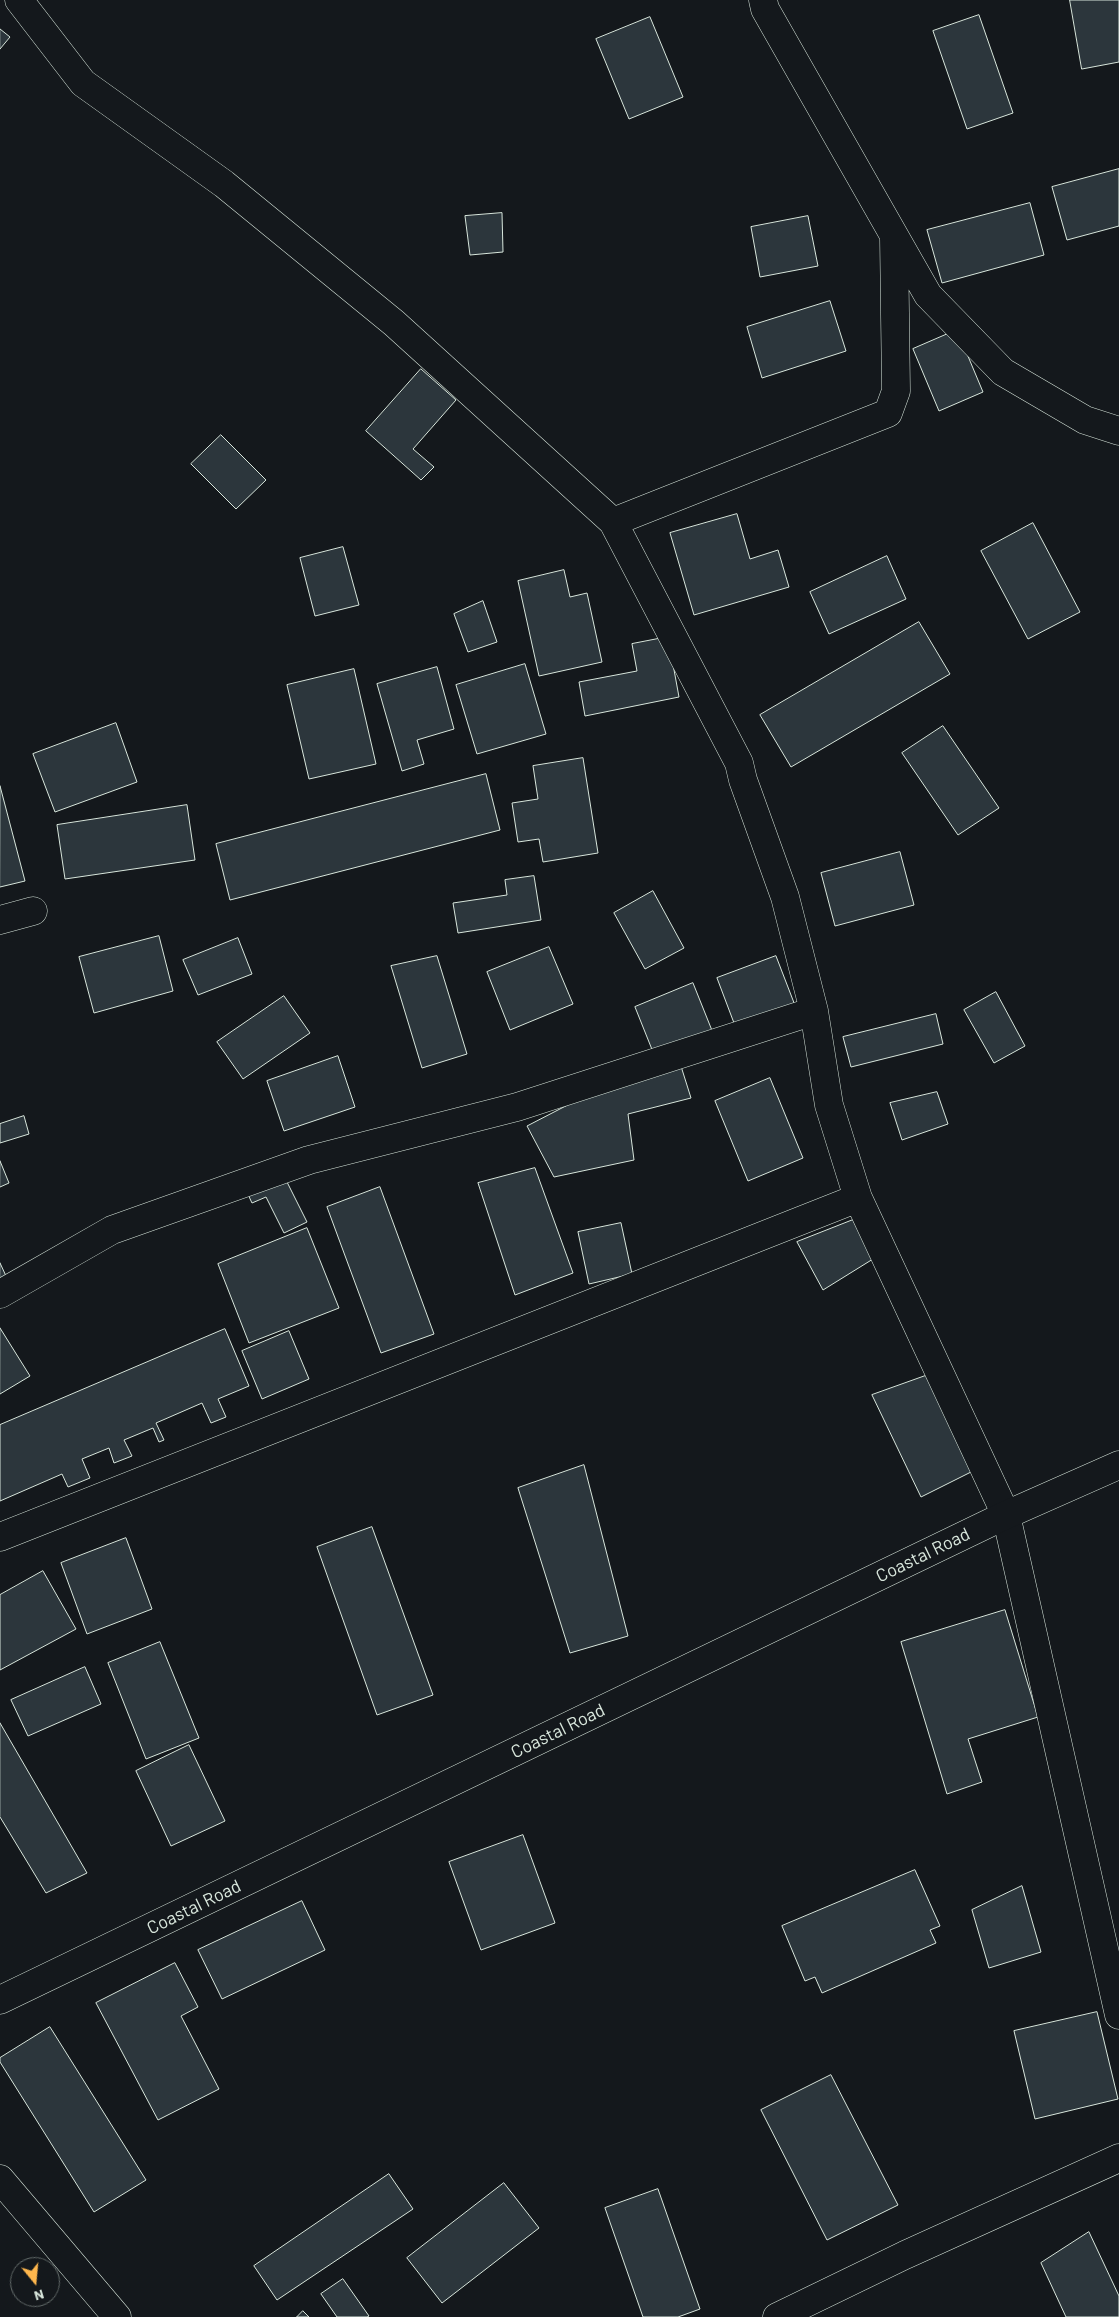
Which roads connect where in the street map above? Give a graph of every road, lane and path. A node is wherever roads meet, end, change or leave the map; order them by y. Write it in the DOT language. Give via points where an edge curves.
graph roads {
  1 [pos="19,0"];
  2 [pos="763,0"];
  3 [pos="894,236"];
  4 [pos="1119,431"];
  5 [pos="613,522"];
  6 [pos="33,911"];
  7 [pos="0,920"];
  8 [pos="814,1012"];
  9 [pos="858,1198"];
  10 [pos="0,1294"];
  11 [pos="1119,1465"];
  12 [pos="1006,1514"];
  13 [pos="0,1537"];
  14 [pos="0,2000"];
  15 [pos="1119,2015"];
  16 [pos="1119,2158"];
  17 [pos="0,2179"];
  18 [pos="117,2317"];
  19 [pos="777,2317"];
  1 -- 5 [label="street" via="83,83 224,184 394,324"];
  2 -- 3 [label="street"];
  3 -- 4 [label="street" via="928,295 1002,372 1085,420"];
  3 -- 5 [label="street" via="896,391 888,414"];
  5 -- 8 [label="street" via="739,763 785,897"];
  6 -- 7 [label="street"];
  8 -- 9 [label="street" via="829,1105"];
  8 -- 10 [label="street" via="517,1107 309,1160 112,1230"];
  9 -- 12 [label="street"];
  9 -- 13 [label="street"];
  11 -- 12 [label="street, Coastal Road"];
  12 -- 14 [label="street, Coastal Road"];
  12 -- 15 [label="street"];
  16 -- 19 [label="street" via="904,2255"];
  17 -- 18 [label="street"];
}
